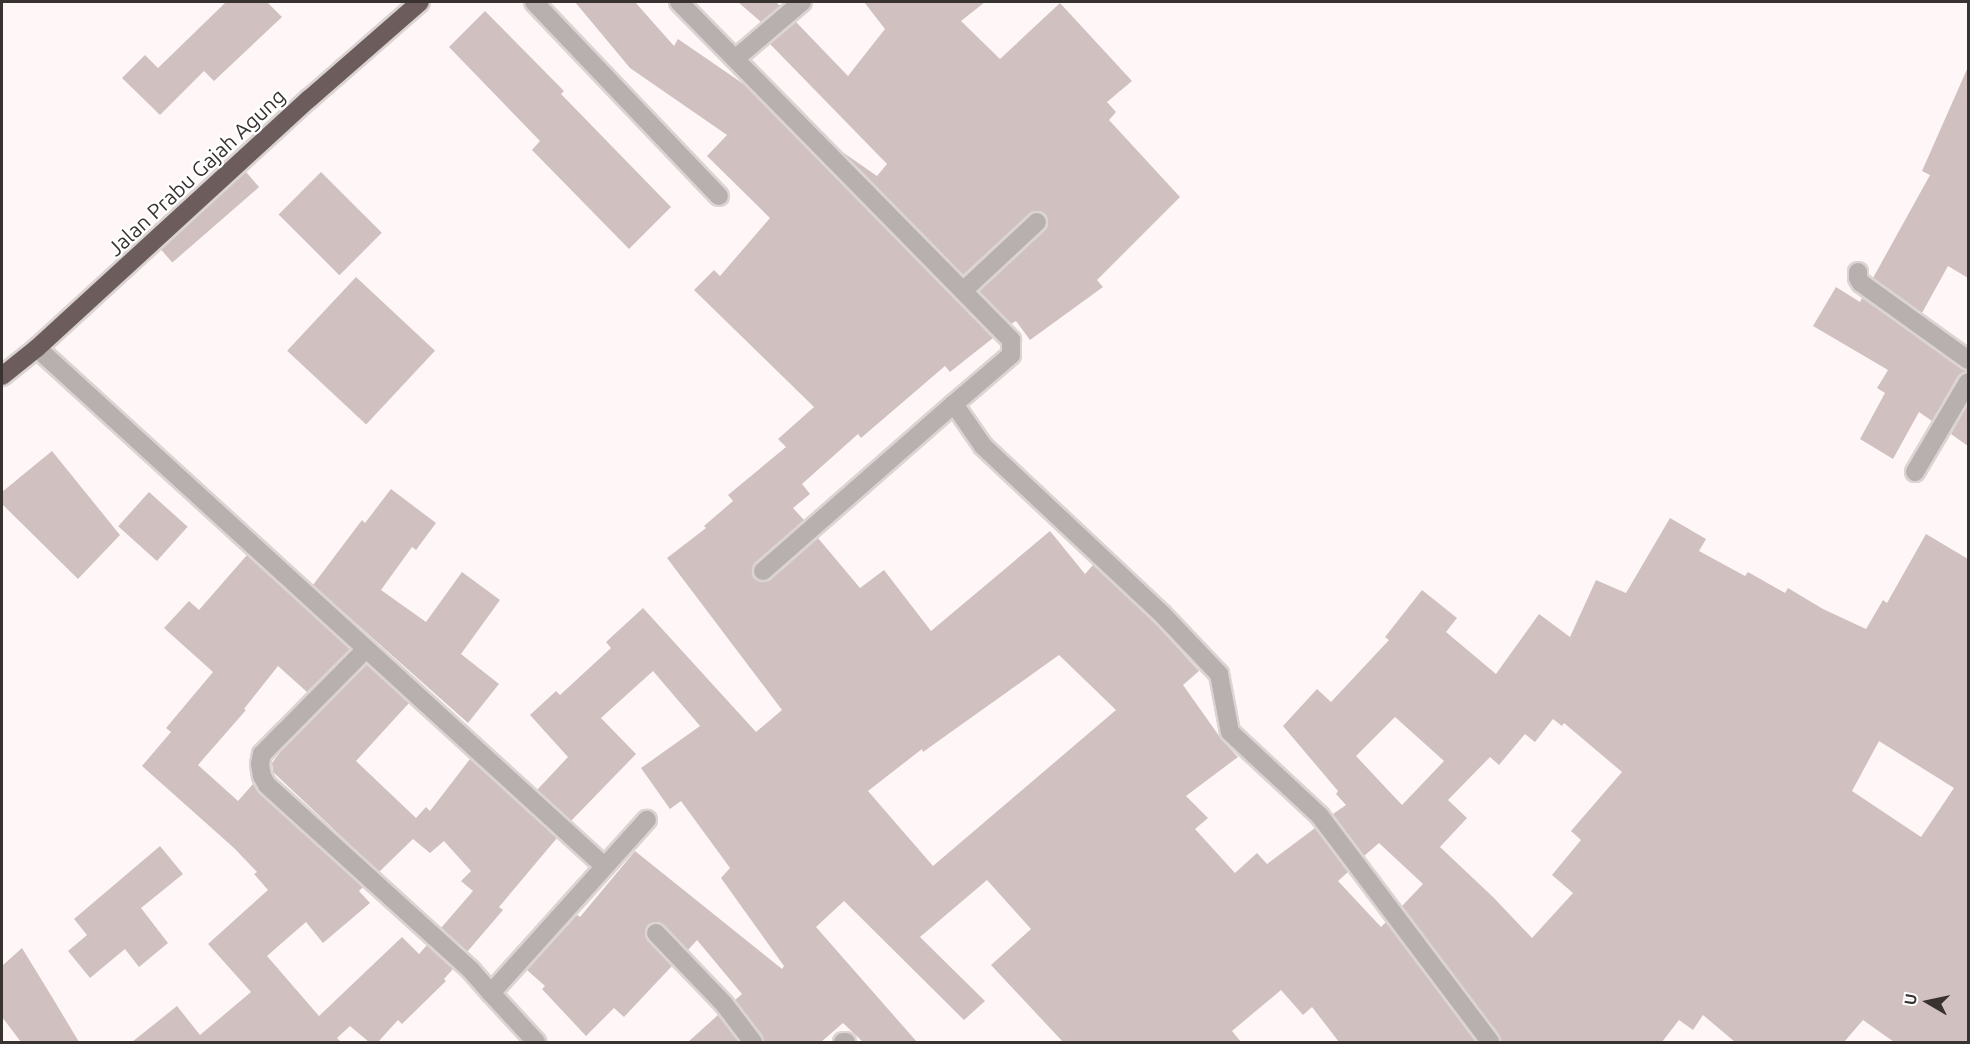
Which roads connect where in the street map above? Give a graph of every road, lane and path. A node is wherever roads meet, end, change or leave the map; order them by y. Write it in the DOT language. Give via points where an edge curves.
graph roads {
  1 [pos="420,2"];
  2 [pos="534,2"];
  3 [pos="678,2"];
  4 [pos="802,2"];
  5 [pos="735,59"];
  6 [pos="719,196"];
  7 [pos="1037,222"];
  8 [pos="1858,272"];
  9 [pos="963,291"];
  10 [pos="37,348"];
  11 [pos="1968,360"];
  12 [pos="2,376"];
  13 [pos="1968,382"];
  14 [pos="954,404"];
  15 [pos="1915,472"];
  16 [pos="763,571"];
  17 [pos="366,649"];
  18 [pos="648,820"];
  19 [pos="604,866"];
  20 [pos="656,933"];
  21 [pos="491,993"];
  22 [pos="536,1042"];
  23 [pos="753,1042"];
  24 [pos="1490,1042"];
  1 -- 10 [label="highway, Jalan Prabu Gajah Agung"];
  2 -- 6 [label="street"];
  3 -- 5 [label="street"];
  4 -- 5 [label="street"];
  5 -- 9 [label="street"];
  7 -- 9 [label="street"];
  8 -- 11 [label="street" via="1861,283"];
  9 -- 14 [label="street" via="1011,340 1013,350"];
  10 -- 12 [label="highway, Jalan Prabu Gajah Agung"];
  10 -- 17 [label="street"];
  13 -- 15 [label="street"];
  14 -- 16 [label="street"];
  14 -- 24 [label="street" via="983,446 1162,614 1219,674 1230,732 1320,816"];
  17 -- 19 [label="street"];
  17 -- 21 [label="street" via="262,754 262,776 267,785 470,969"];
  18 -- 19 [label="street"];
  19 -- 21 [label="street"];
  20 -- 23 [label="street" via="724,1004"];
  21 -- 22 [label="street"];
}
